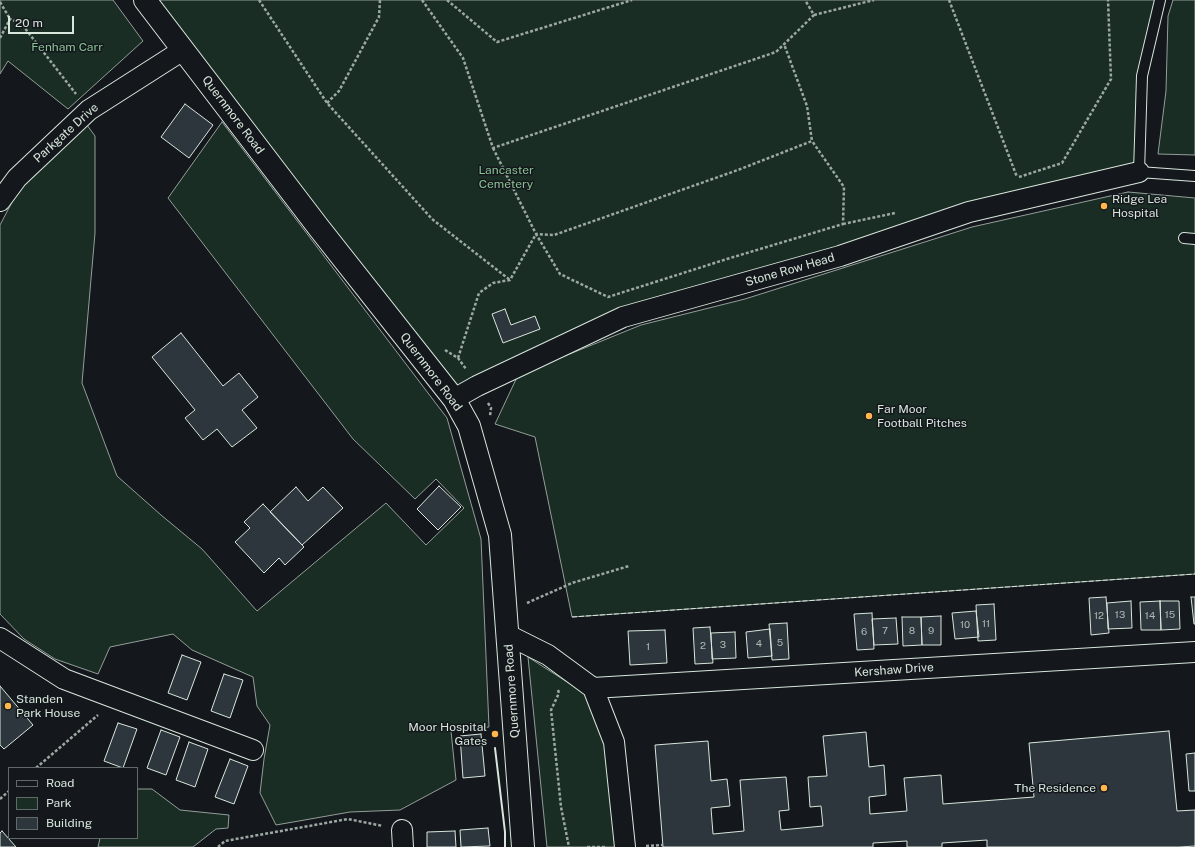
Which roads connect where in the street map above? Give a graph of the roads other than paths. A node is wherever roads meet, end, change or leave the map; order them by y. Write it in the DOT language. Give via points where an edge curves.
graph roads {
  1 [pos="145,0"];
  2 [pos="1160,0"];
  3 [pos="183,50"];
  4 [pos="1139,172"];
  5 [pos="1195,176"];
  6 [pos="0,201"];
  7 [pos="1184,238"];
  8 [pos="1195,239"];
  9 [pos="454,399"];
  10 [pos="508,635"];
  11 [pos="0,638"];
  12 [pos="1195,652"];
  13 [pos="593,688"];
  14 [pos="253,750"];
  15 [pos="523,847"];
  16 [pos="625,847"];
  1 -- 3 [label="street, Quernmore Road"];
  2 -- 4 [label="lane" via="1142,76"];
  3 -- 6 [label="street, Parkgate Drive" via="89,110 17,178"];
  3 -- 9 [label="street, Quernmore Road"];
  4 -- 5 [label="lane"];
  4 -- 9 [label="street, Stone Row Head" via="969,212 840,256 623,317"];
  7 -- 8 [label="lane"];
  9 -- 10 [label="street, Quernmore Road" via="469,426 500,534"];
  10 -- 13 [label="street" via="548,655"];
  10 -- 15 [label="street, Quernmore Road"];
  11 -- 14 [label="street" via="64,679"];
  12 -- 13 [label="street, Kershaw Drive"];
  13 -- 16 [label="street" via="614,742"];
}
